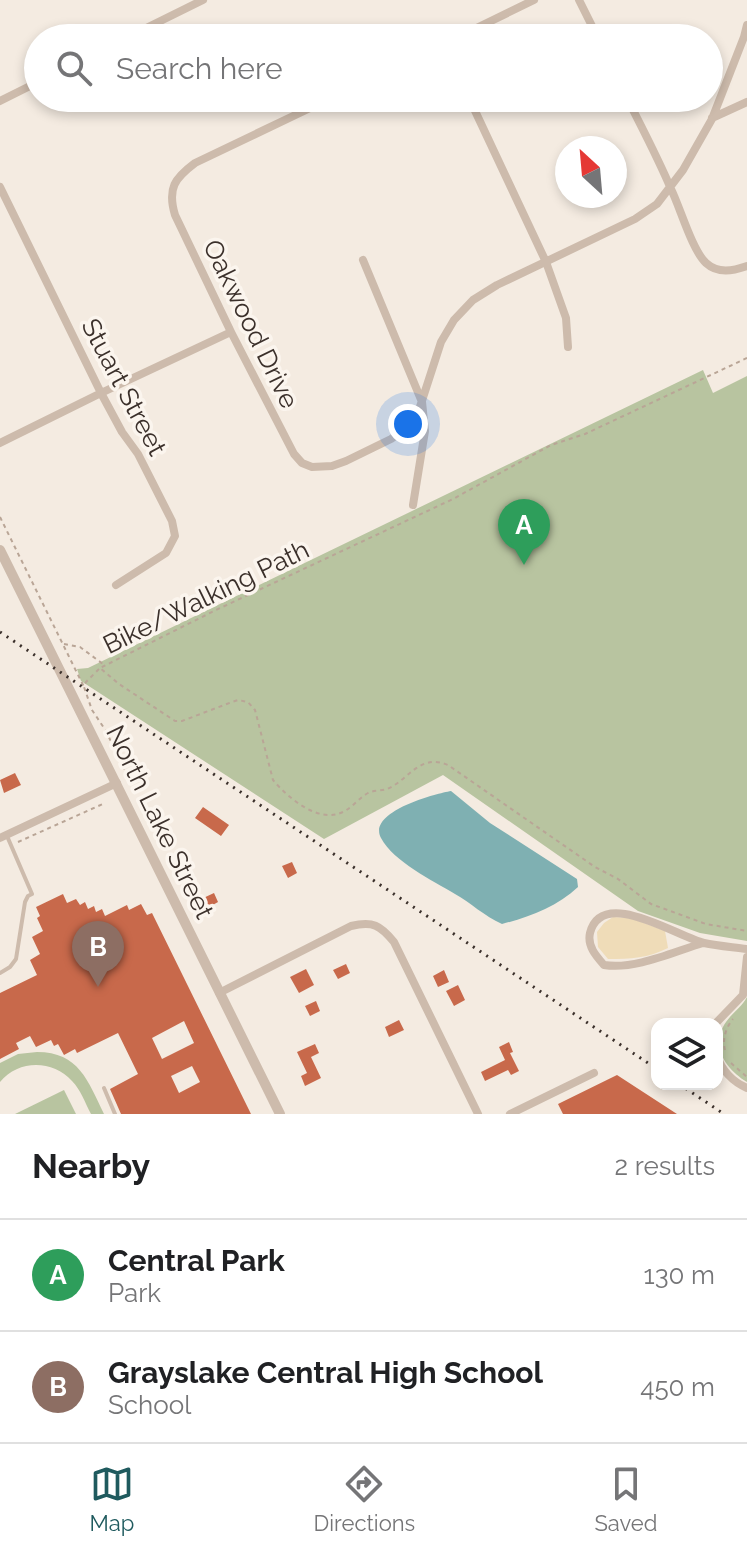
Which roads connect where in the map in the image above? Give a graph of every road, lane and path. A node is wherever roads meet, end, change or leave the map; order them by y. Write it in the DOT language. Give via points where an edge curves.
graph roads {
  1 [pos="203,0"];
  2 [pos="534,0"];
  3 [pos="579,0"];
  4 [pos="154,24"];
  5 [pos="485,24"];
  6 [pos="591,24"];
  7 [pos="747,25"];
  8 [pos="24,89"];
  9 [pos="723,91"];
  10 [pos="0,101"];
  11 [pos="747,102"];
  12 [pos="302,112"];
  13 [pos="476,112"];
  14 [pos="634,112"];
  15 [pos="715,112"];
  16 [pos="712,119"];
  17 [pos="0,187"];
  18 [pos="671,187"];
  19 [pos="363,260"];
  20 [pos="546,262"];
  21 [pos="747,266"];
  22 [pos="231,332"];
  23 [pos="568,347"];
  24 [pos="747,358"];
  25 [pos="101,393"];
  26 [pos="422,402"];
  27 [pos="0,443"];
  28 [pos="413,505"];
  29 [pos="0,517"];
  30 [pos="0,550"];
  31 [pos="116,585"];
  32 [pos="63,643"];
  33 [pos="68,646"];
  34 [pos="66,650"];
  35 [pos="102,666"];
  36 [pos="84,687"];
  37 [pos="117,783"];
  38 [pos="133,788"];
  39 [pos="105,803"];
  40 [pos="3,836"];
  41 [pos="11,845"];
  42 [pos="747,931"];
  43 [pos="703,943"];
  44 [pos="747,949"];
  45 [pos="747,957"];
  46 [pos="0,973"];
  47 [pos="219,993"];
  48 [pos="736,1016"];
  49 [pos="721,1018"];
  50 [pos="723,1070"];
  51 [pos="594,1073"];
  52 [pos="747,1077"];
  53 [pos="104,1088"];
  54 [pos="747,1088"];
  55 [pos="115,1114"];
  56 [pos="280,1114"];
  57 [pos="478,1114"];
  58 [pos="510,1114"];
  1 -- 4 [label="street"];
  2 -- 5 [label="street"];
  3 -- 6 [label="street"];
  7 -- 9 [label="street"];
  8 -- 10 [label="street"];
  11 -- 16 [label="street"];
  12 -- 22 [label="street, Oakwood Drive" via="195,163 173,189 175,215"];
  13 -- 20 [label="street"];
  14 -- 18 [label="street"];
  15 -- 16 [label="street"];
  16 -- 18 [label="street"];
  17 -- 25 [label="street, Stuart Street"];
  18 -- 20 [label="street" via="635,219"];
  18 -- 21 [label="street" via="706,263 731,271"];
  19 -- 26 [label="street"];
  20 -- 23 [label="street" via="566,318"];
  20 -- 26 [label="street" via="473,300 454,320 441,342"];
  22 -- 25 [label="street"];
  22 -- 26 [label="street, Oakwood Drive" via="294,454 312,467 332,466 391,439 407,428"];
  24 -- 35 [label="path, Bike/Walking Path" via="551,445 453,499"];
  25 -- 27 [label="street"];
  25 -- 31 [label="street, Stuart Street" via="162,499 175,536 166,553"];
  26 -- 28 [label="street" via="425,431"];
  29 -- 32 [label="path"];
  30 -- 37 [label="street, North Lake Street"];
  32 -- 33 [label="path"];
  32 -- 34 [label="path"];
  33 -- 34 [label="path"];
  33 -- 35 [label="path" via="80,647"];
  34 -- 36 [label="path"];
  35 -- 36 [label="path"];
  35 -- 42 [label="path, Bike/Walking Path" via="119,684 175,721 238,700 248,702 255,710 273,780 322,816 341,813 368,793 389,788 418,767 438,761 651,904 706,924"];
  36 -- 38 [label="path"];
  37 -- 40 [label="street"];
  37 -- 47 [label="street, North Lake Street"];
  39 -- 41 [label="path"];
  40 -- 41 [label="lane"];
  41 -- 46 [label="lane" via="32,894 25,902 16,959"];
  43 -- 43 [label="street" via="615,967 604,965 589,941 601,917 626,913"];
  43 -- 44 [label="street"];
  45 -- 49 [label="street" via="743,995"];
  47 -- 56 [label="street, North Lake Street"];
  47 -- 57 [label="street" via="351,926 363,923 384,929"];
  48 -- 52 [label="path" via="723,1043 727,1059"];
  50 -- 54 [label="street"];
  51 -- 58 [label="street"];
  53 -- 55 [label="lane"];
}
